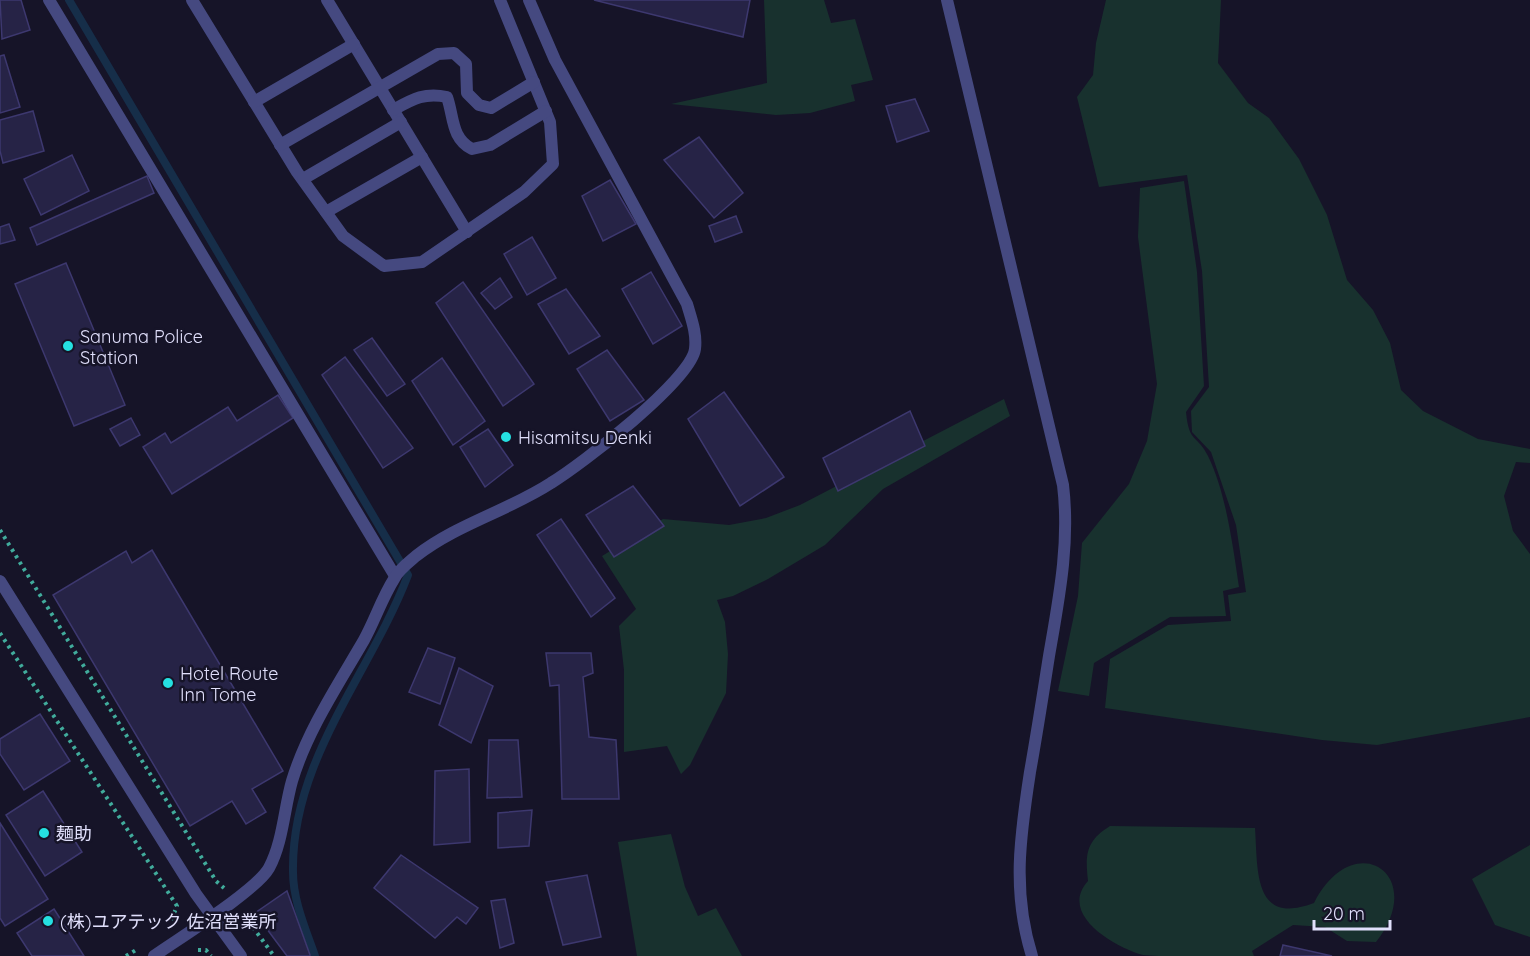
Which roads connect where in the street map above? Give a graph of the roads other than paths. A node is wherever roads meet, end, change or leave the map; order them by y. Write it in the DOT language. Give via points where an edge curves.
graph roads {
  1 [pos="49,0"];
  2 [pos="192,0"];
  3 [pos="327,0"];
  4 [pos="500,0"];
  5 [pos="529,0"];
  6 [pos="947,0"];
  7 [pos="354,44"];
  8 [pos="534,82"];
  9 [pos="380,87"];
  10 [pos="254,102"];
  11 [pos="393,110"];
  12 [pos="546,111"];
  13 [pos="400,122"];
  14 [pos="280,145"];
  15 [pos="422,157"];
  16 [pos="303,179"];
  17 [pos="326,212"];
  18 [pos="467,232"];
  19 [pos="395,576"];
  20 [pos="0,581"];
  21 [pos="211,917"];
  22 [pos="154,956"];
  23 [pos="242,956"];
  24 [pos="1032,956"];
  1 -- 19 [label="street"];
  2 -- 10 [label="street"];
  3 -- 7 [label="street"];
  4 -- 8 [label="street"];
  5 -- 19 [label="street" via="555,60 687,304 695,350 688,366 662,394 551,484 445,536"];
  6 -- 24 [label="street" via="1061,474 1068,523 1064,573 1021,831 1018,884 1023,926"];
  7 -- 9 [label="street"];
  7 -- 10 [label="street"];
  8 -- 9 [label="street" via="491,108 479,105 467,93 466,64 454,53 438,54"];
  8 -- 12 [label="street"];
  9 -- 11 [label="street"];
  9 -- 14 [label="street"];
  10 -- 14 [label="street"];
  11 -- 12 [label="street" via="430,93 447,97 454,130 461,143 472,149 490,145"];
  11 -- 13 [label="street"];
  12 -- 18 [label="street" via="553,164 524,192"];
  13 -- 15 [label="street"];
  13 -- 16 [label="street"];
  14 -- 16 [label="street"];
  15 -- 17 [label="street"];
  15 -- 18 [label="street"];
  16 -- 17 [label="street"];
  17 -- 18 [label="street" via="343,236 384,266 422,262"];
  19 -- 21 [label="street" via="310,736 292,780 268,870"];
  20 -- 21 [label="street"];
  21 -- 22 [label="street"];
  21 -- 23 [label="street"];
}
